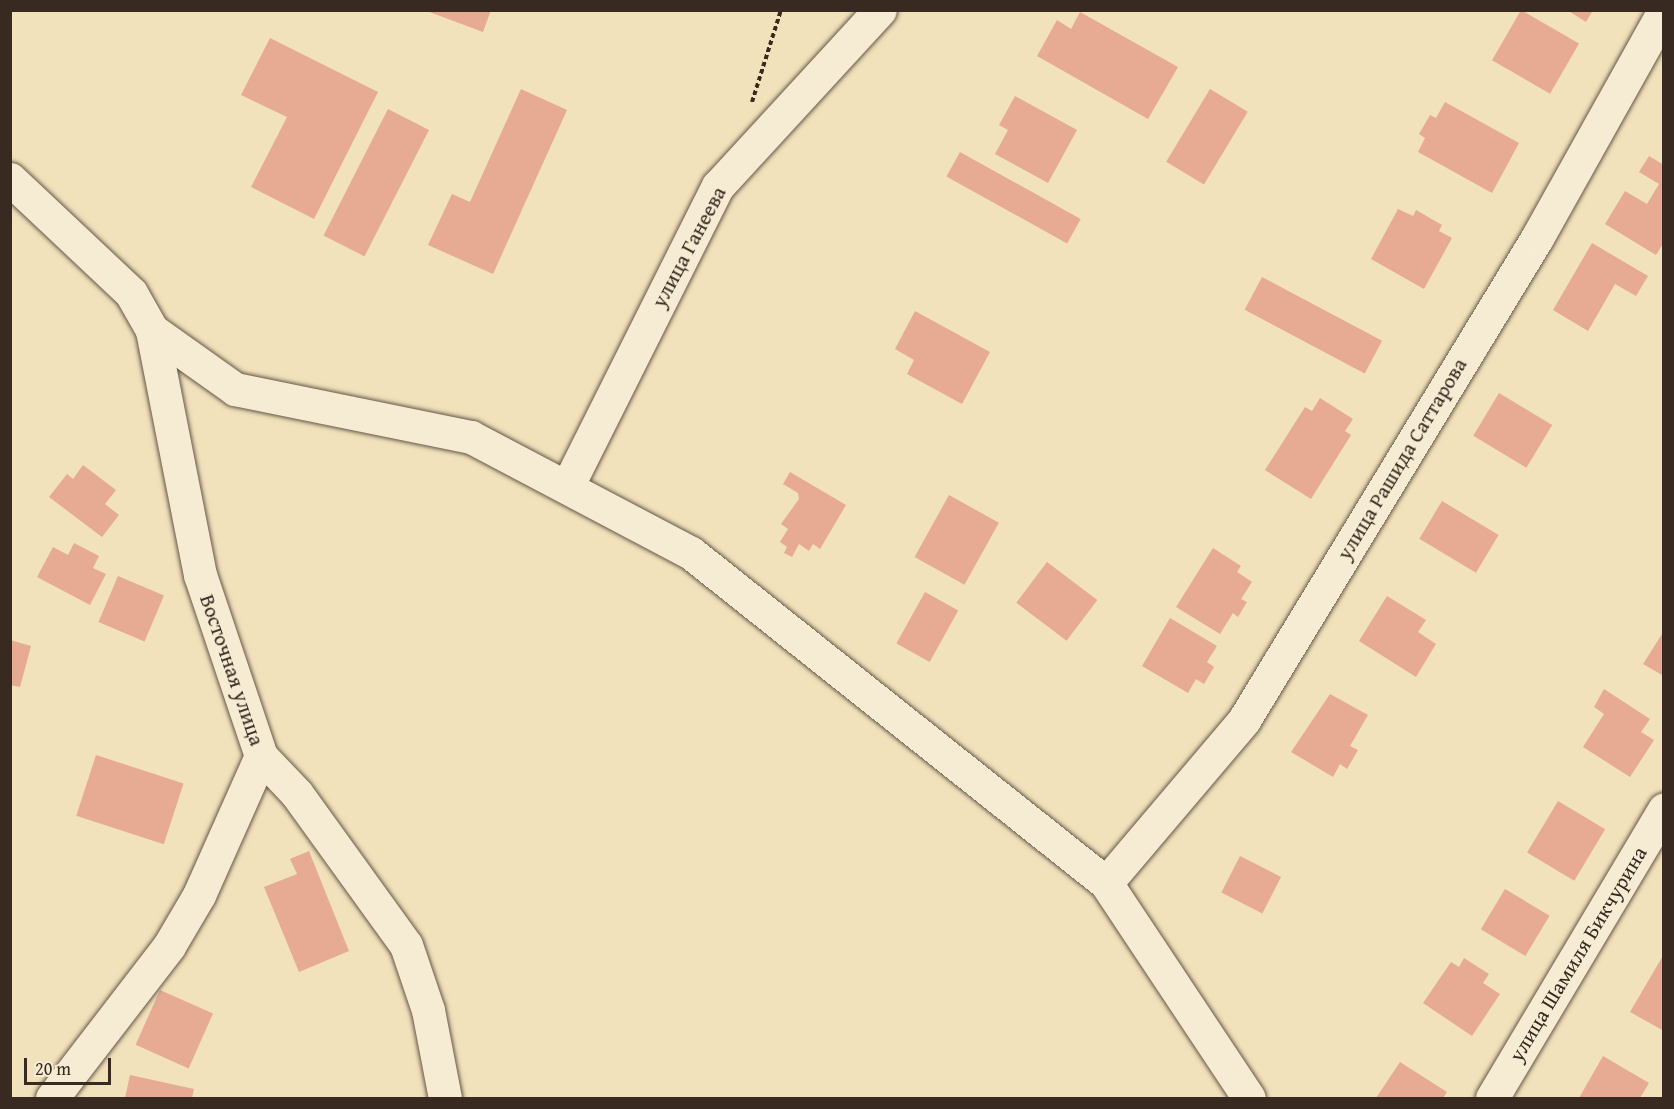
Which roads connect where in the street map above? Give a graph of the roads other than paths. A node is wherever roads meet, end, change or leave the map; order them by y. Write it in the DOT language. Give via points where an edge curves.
graph roads {
  1 [pos="880,10"];
  2 [pos="1664,11"];
  3 [pos="10,179"];
  4 [pos="152,330"];
  5 [pos="567,488"];
  6 [pos="261,756"];
  7 [pos="1664,809"];
  8 [pos="1106,883"];
  9 [pos="52,1098"];
  10 [pos="445,1098"];
  11 [pos="1249,1098"];
  12 [pos="1492,1098"];
  1 -- 5 [label="street, улица Ганеева" via="718,186"];
  2 -- 8 [label="street, улица Рашида Саттарова" via="1537,238 1244,720"];
  3 -- 4 [label="street" via="131,292"];
  4 -- 5 [label="street" via="235,389 471,437"];
  4 -- 6 [label="street, Восточная улица" via="200,575"];
  5 -- 8 [label="street" via="691,553"];
  6 -- 9 [label="street, Восточная улица" via="199,895 169,946"];
  6 -- 10 [label="street" via="297,794 406,945 428,1010"];
  7 -- 12 [label="street, улица Шамиля Бикчурина"];
  8 -- 11 [label="street"];
}
